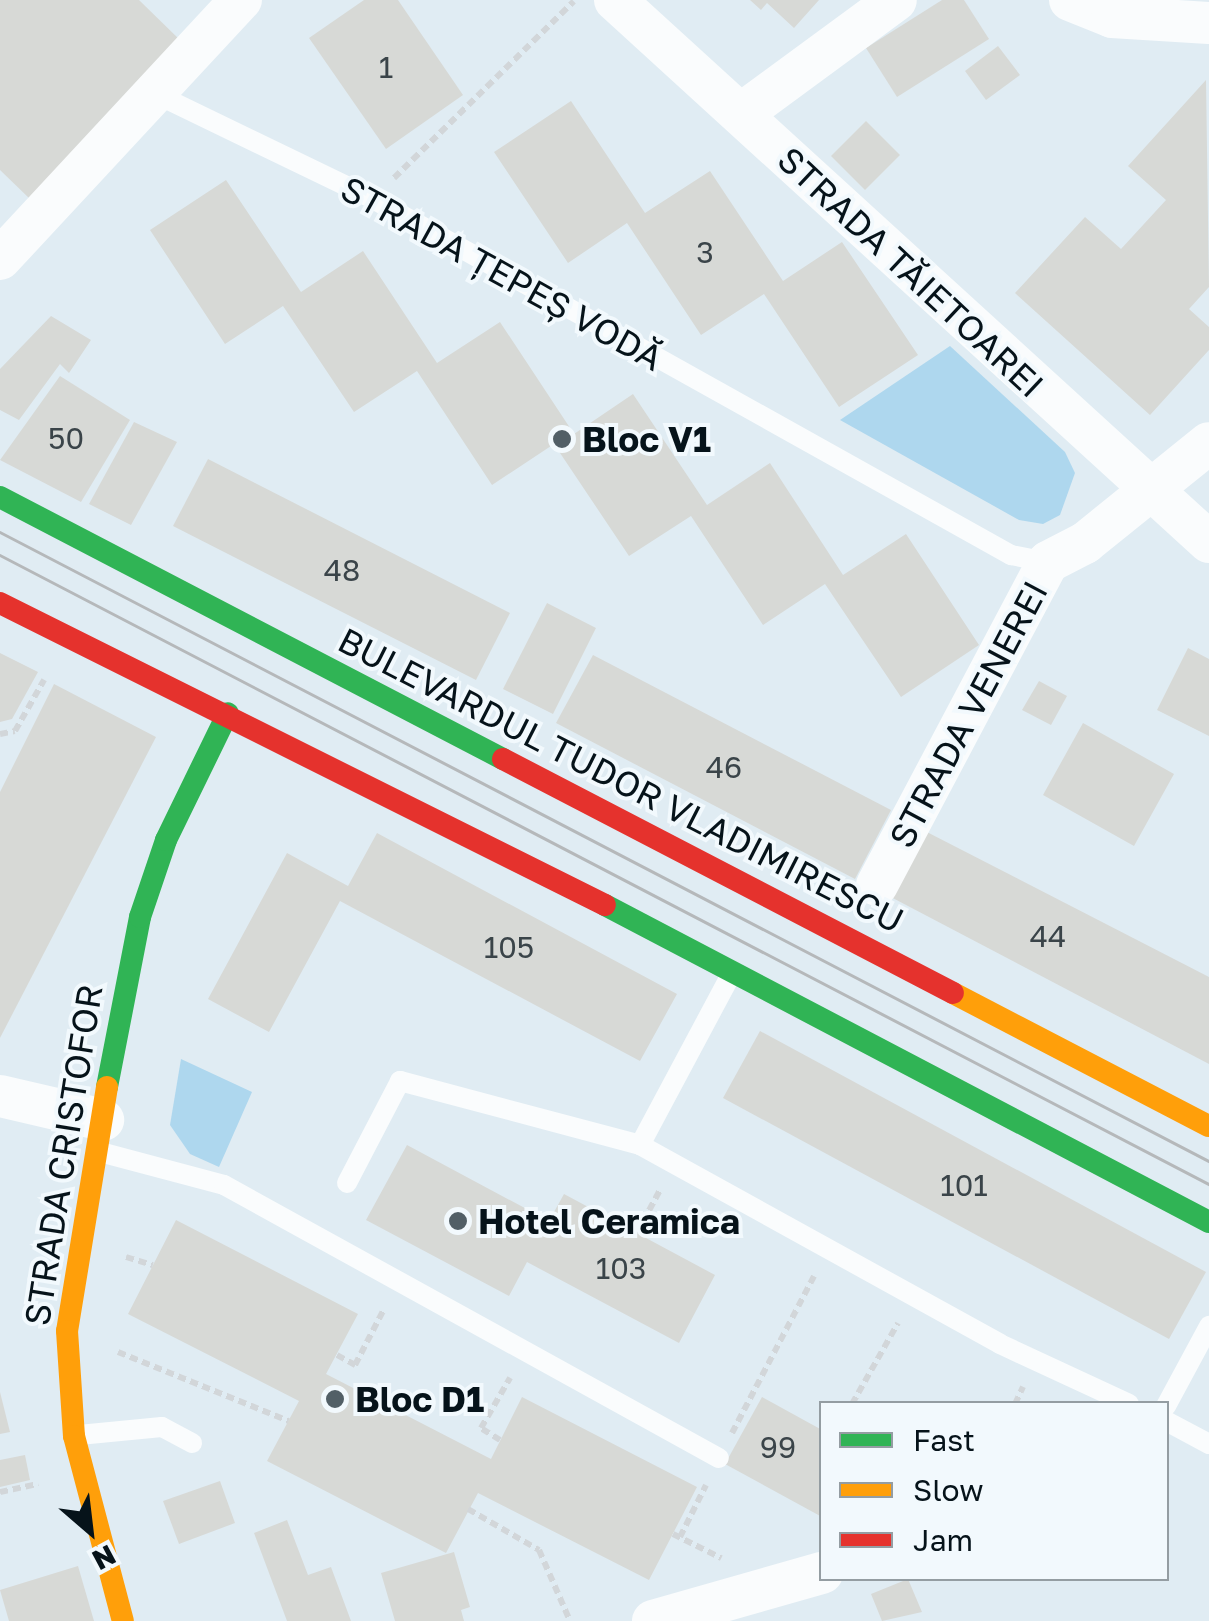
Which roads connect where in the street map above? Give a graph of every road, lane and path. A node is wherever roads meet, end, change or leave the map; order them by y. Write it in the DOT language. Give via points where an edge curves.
graph roads {
  1 [pos="241,0"];
  2 [pos="575,0"];
  3 [pos="614,0"];
  4 [pos="896,0"];
  5 [pos="1070,0"];
  6 [pos="1209,22"];
  7 [pos="154,93"];
  8 [pos="741,114"];
  9 [pos="373,200"];
  10 [pos="0,259"];
  11 [pos="1209,442"];
  12 [pos="1147,492"];
  13 [pos="0,497"];
  14 [pos="1209,542"];
  15 [pos="1048,562"];
  16 [pos="0,602"];
  17 [pos="54,663"];
  18 [pos="228,713"];
  19 [pos="0,734"];
  20 [pos="878,884"];
  21 [pos="734,969"];
  22 [pos="0,1096"];
  23 [pos="1209,1126"];
  24 [pos="99,1136"];
  25 [pos="640,1145"];
  26 [pos="675,1162"];
  27 [pos="347,1183"];
  28 [pos="1209,1222"];
  29 [pos="637,1233"];
  30 [pos="829,1249"];
  31 [pos="398,1281"];
  32 [pos="914,1296"];
  33 [pos="1209,1326"];
  34 [pos="66,1332"];
  35 [pos="336,1355"];
  36 [pos="523,1355"];
  37 [pos="854,1401"];
  38 [pos="1124,1401"];
  39 [pos="1169,1401"];
  40 [pos="289,1421"];
  41 [pos="1169,1422"];
  42 [pos="74,1436"];
  43 [pos="500,1440"];
  44 [pos="192,1443"];
  45 [pos="1209,1444"];
  46 [pos="718,1458"];
  47 [pos="468,1510"];
  48 [pos="680,1537"];
  49 [pos="819,1574"];
  50 [pos="122,1621"];
  51 [pos="570,1621"];
  52 [pos="653,1621"];
  1 -- 7 [label="street"];
  2 -- 9 [label="path"];
  3 -- 8 [label="street, STRADA TĂIETOAREI"];
  4 -- 8 [label="street"];
  5 -- 6 [label="street" via="1112,17"];
  7 -- 9 [label="lane, STRADA ȚEPEȘ VODĂ"];
  7 -- 10 [label="street"];
  8 -- 12 [label="street, STRADA TĂIETOAREI"];
  9 -- 15 [label="lane, STRADA ȚEPEȘ VODĂ" via="1012,555"];
  11 -- 12 [label="street, STRADA VENEREI"];
  12 -- 14 [label="street, STRADA TĂIETOAREI"];
  12 -- 15 [label="street, STRADA VENEREI" via="1085,543"];
  13 -- 23 [label="main road, BULEVARDUL TUDOR VLADIMIRESCU"];
  15 -- 20 [label="street, STRADA VENEREI"];
  16 -- 18 [label="main road"];
  17 -- 19 [label="path" via="14,731"];
  18 -- 21 [label="main road"];
  18 -- 24 [label="main road, STRADA CRISTOFOR" via="166,840 140,917"];
  21 -- 25 [label="lane"];
  21 -- 28 [label="main road"];
  22 -- 24 [label="street"];
  24 -- 31 [label="lane" via="224,1185"];
  24 -- 34 [label="main road, STRADA CRISTOFOR"];
  25 -- 26 [label="lane"];
  25 -- 27 [label="lane" via="400,1082"];
  26 -- 29 [label="path"];
  26 -- 30 [label="lane"];
  30 -- 32 [label="lane"];
  30 -- 46 [label="path"];
  31 -- 35 [label="path" via="355,1365"];
  31 -- 36 [label="lane"];
  32 -- 37 [label="path"];
  32 -- 38 [label="lane"];
  33 -- 39 [label="lane"];
  34 -- 40 [label="path"];
  34 -- 42 [label="main road, STRADA CRISTOFOR"];
  36 -- 43 [label="path" via="481,1428"];
  36 -- 46 [label="lane"];
  41 -- 45 [label="lane"];
  42 -- 44 [label="lane" via="162,1427"];
  42 -- 50 [label="main road, STRADA CRISTOFOR"];
  46 -- 48 [label="path"];
  47 -- 51 [label="path" via="539,1550"];
  49 -- 52 [label="street"];
}
